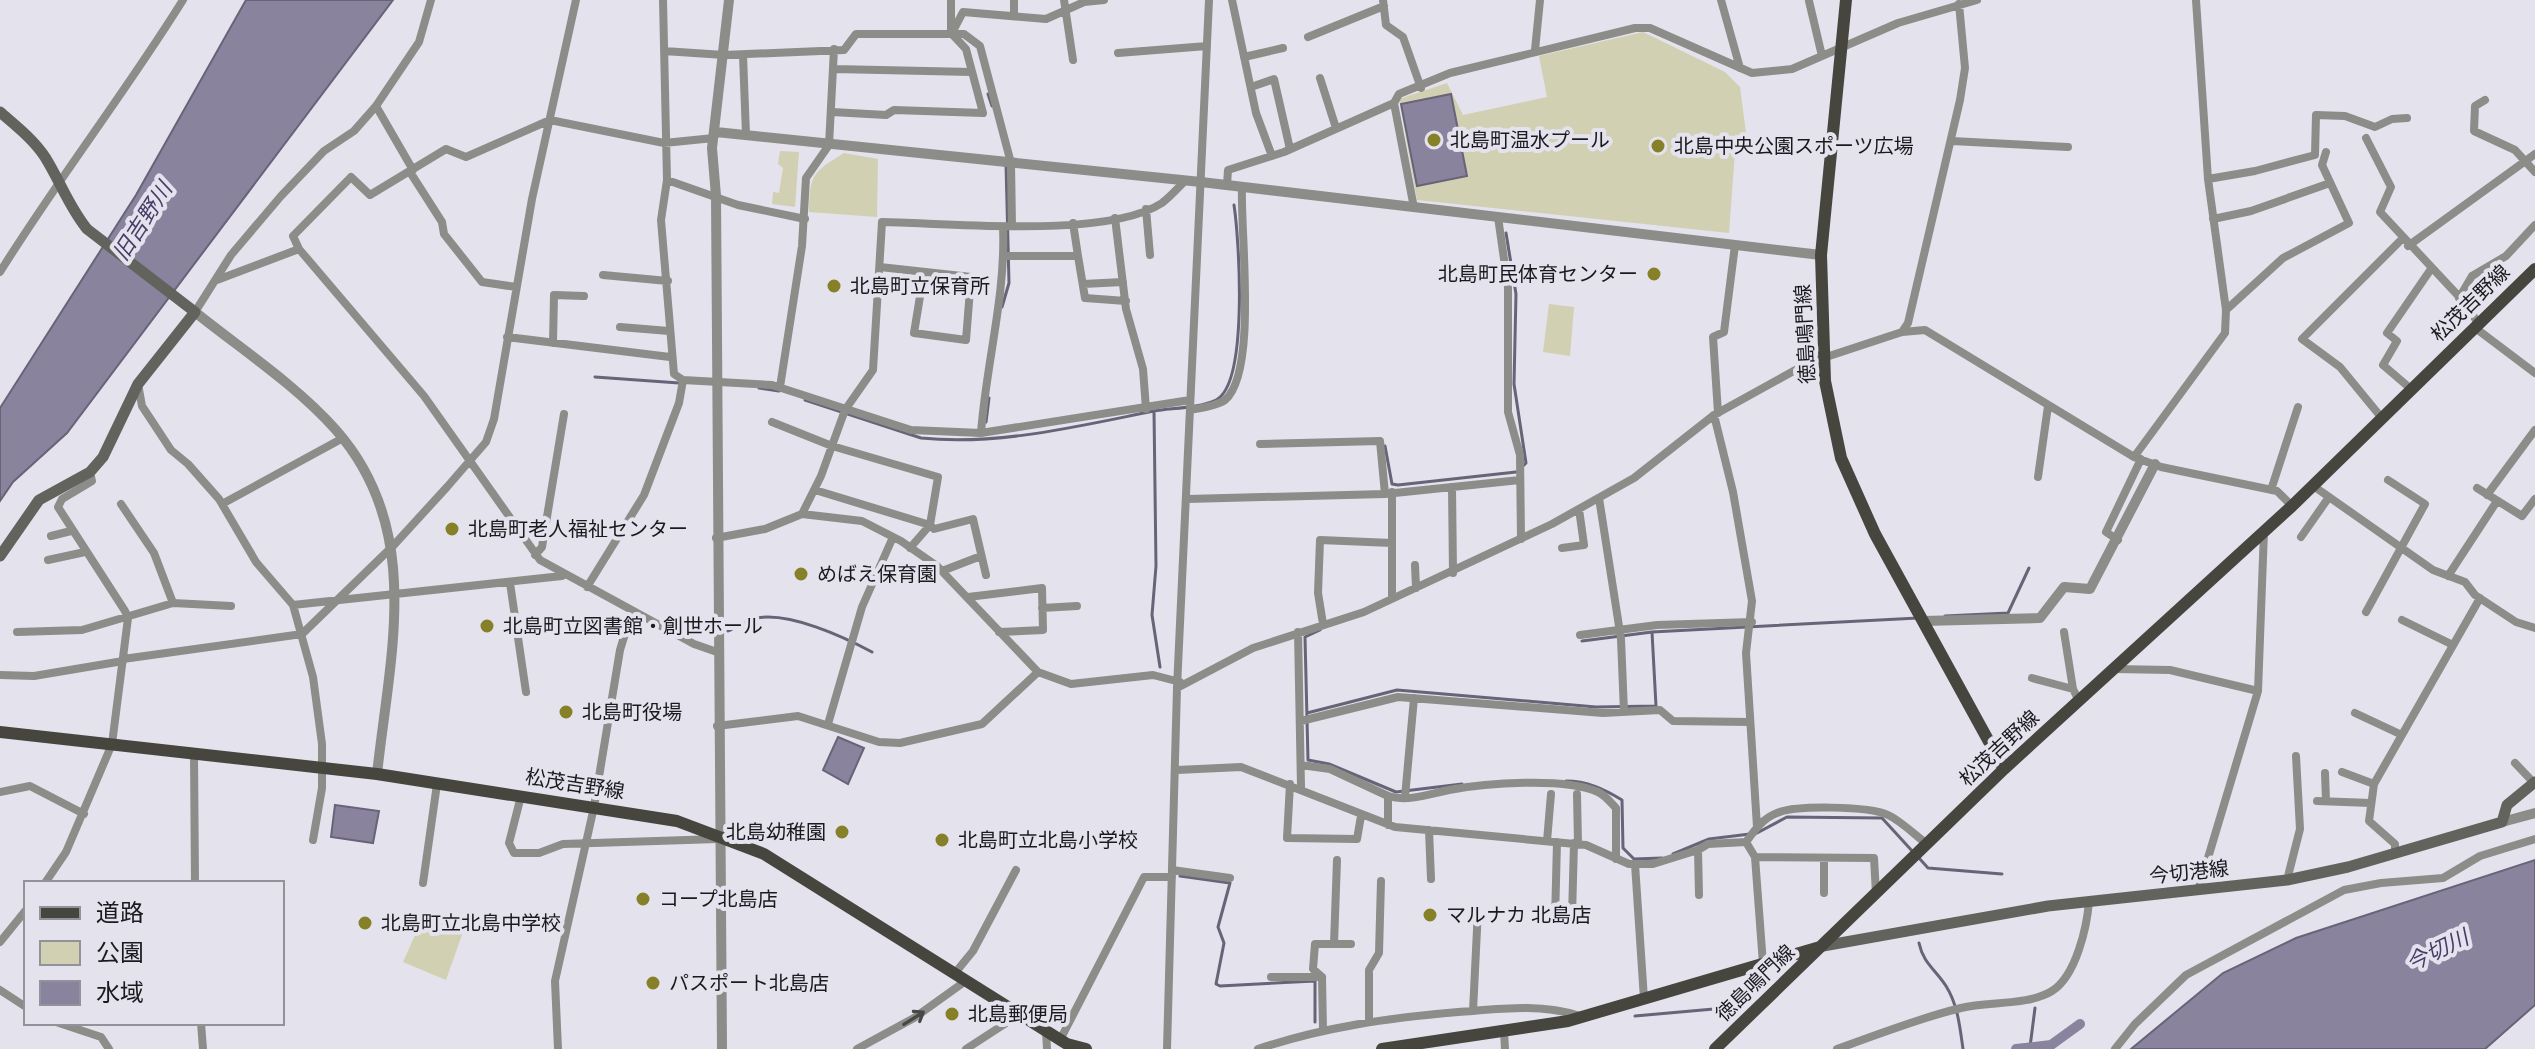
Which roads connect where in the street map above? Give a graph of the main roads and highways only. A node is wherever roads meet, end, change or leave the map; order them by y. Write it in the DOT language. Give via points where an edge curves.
graph roads {
  1 [pos="1846,0"];
  2 [pos="0,112"];
  3 [pos="2535,269"];
  4 [pos="0,556"];
  5 [pos="0,732"];
  6 [pos="2004,769"];
  7 [pos="2534,782"];
  8 [pos="1823,946"];
  9 [pos="1086,1049"];
  10 [pos="1382,1049"];
  11 [pos="1715,1049"];
  1 -- 6 [label="main road, 徳島鳴門線" via="1821,255 1825,381 1841,458 1875,534"];
  2 -- 4 [label="main road" via="36,145 74,214 193,309 138,384 103,457 90,472 39,500"];
  3 -- 6 [label="main road, 松茂吉野線" via="2292,506 2115,669 2076,695"];
  5 -- 9 [label="main road, 松茂吉野線" via="377,774 677,821 764,854 1060,1040"];
  6 -- 8 [label="main road, 松茂吉野線"];
  7 -- 8 [label="main road, 今切港線" via="2507,805 2502,822 2287,880 2089,901"];
  8 -- 10 [label="main road, 松茂吉野線" via="1585,1017"];
  8 -- 11 [label="main road, 徳島鳴門線"];
}
